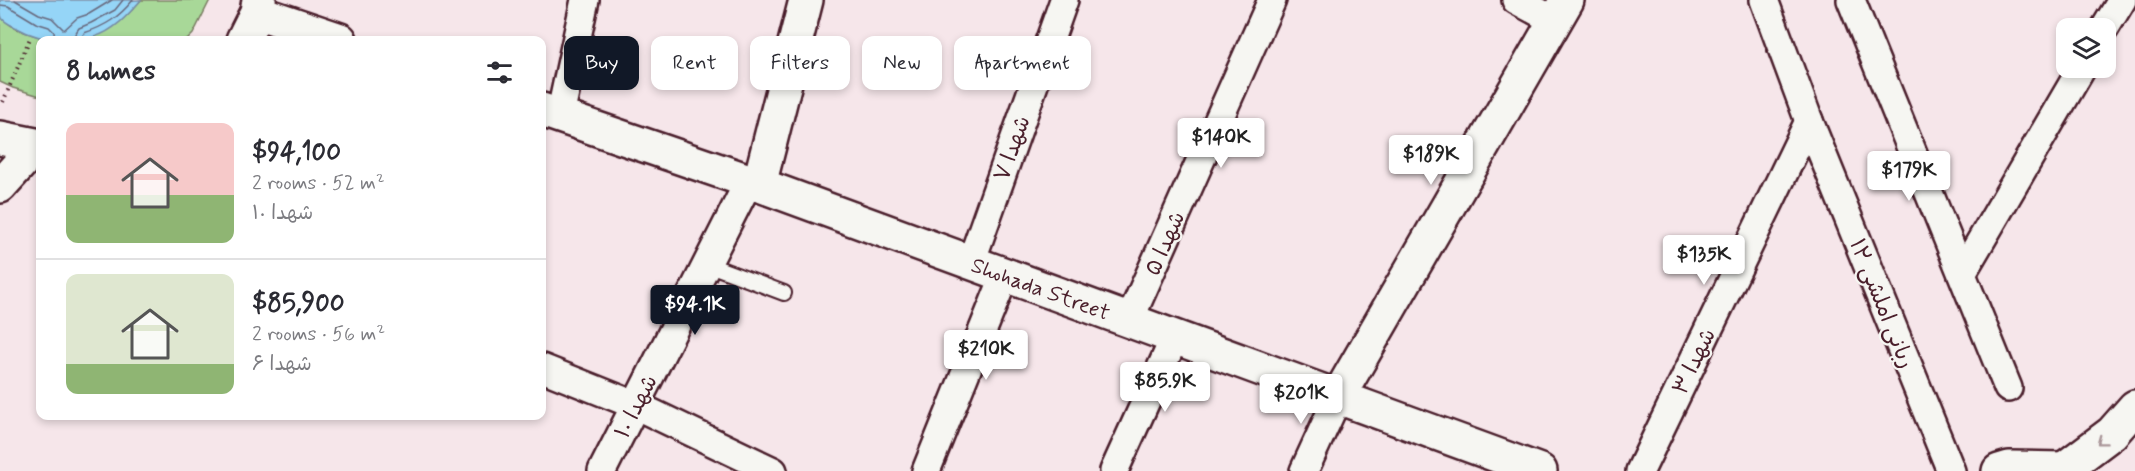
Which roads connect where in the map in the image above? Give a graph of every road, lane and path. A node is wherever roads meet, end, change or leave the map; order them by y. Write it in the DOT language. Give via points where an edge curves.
graph roads {
  1 [pos="585,0"];
  2 [pos="806,0"];
  3 [pos="1064,0"];
  4 [pos="1272,0"];
  5 [pos="1516,0"];
  6 [pos="1764,0"];
  7 [pos="1851,0"];
  8 [pos="2122,0"];
  9 [pos="1561,10"];
  10 [pos="253,18"];
  11 [pos="2111,18"];
  12 [pos="32,36"];
  13 [pos="324,36"];
  14 [pos="2076,78"];
  15 [pos="3,102"];
  16 [pos="551,113"];
  17 [pos="1809,121"];
  18 [pos="0,138"];
  19 [pos="36,146"];
  20 [pos="36,148"];
  21 [pos="754,183"];
  22 [pos="0,186"];
  23 [pos="971,262"];
  24 [pos="707,264"];
  25 [pos="1962,273"];
  26 [pos="1005,275"];
  27 [pos="784,293"];
  28 [pos="1129,321"];
  29 [pos="1175,337"];
  30 [pos="546,370"];
  31 [pos="2008,388"];
  32 [pos="1338,397"];
  33 [pos="635,405"];
  34 [pos="2135,408"];
  35 [pos="2067,470"];
  36 [pos="602,471"];
  37 [pos="773,471"];
  38 [pos="926,471"];
  39 [pos="1114,471"];
  40 [pos="1304,471"];
  41 [pos="1540,471"];
  42 [pos="1640,471"];
  43 [pos="1951,471"];
  44 [pos="1999,471"];
  1 -- 16 [label="street"];
  2 -- 21 [label="main road"];
  3 -- 23 [label="street, شهدا ۷"];
  4 -- 28 [label="street, شهدا ۵"];
  5 -- 9 [label="street"];
  6 -- 17 [label="street, ربانی املشی ۱۲"];
  7 -- 25 [label="street"];
  8 -- 11 [label="street"];
  9 -- 32 [label="main road"];
  10 -- 13 [label="main road"];
  12 -- 15 [label="path"];
  14 -- 25 [label="street"];
  16 -- 21 [label="main road, Shohada Street"];
  17 -- 42 [label="street, شهدا ۳"];
  17 -- 43 [label="street, ربانی املشی ۱۲"];
  18 -- 19 [label="main road"];
  20 -- 22 [label="main road"];
  21 -- 23 [label="main road, Shohada Street"];
  21 -- 24 [label="street, شهدا ۱۰"];
  23 -- 26 [label="main road, Shohada Street"];
  24 -- 27 [label="lane"];
  24 -- 33 [label="street, شهدا ۱۰"];
  25 -- 31 [label="street"];
  26 -- 28 [label="main road, Shohada Street"];
  26 -- 38 [label="street"];
  28 -- 29 [label="main road, Shohada Street"];
  29 -- 32 [label="main road, Shohada Street"];
  29 -- 39 [label="street"];
  30 -- 33 [label="street"];
  32 -- 40 [label="street"];
  32 -- 41 [label="main road, Shohada Street"];
  33 -- 36 [label="street, شهدا ۱۰"];
  33 -- 37 [label="street"];
  34 -- 35 [label="main road, one-way"];
  35 -- 44 [label="main road"];
}
